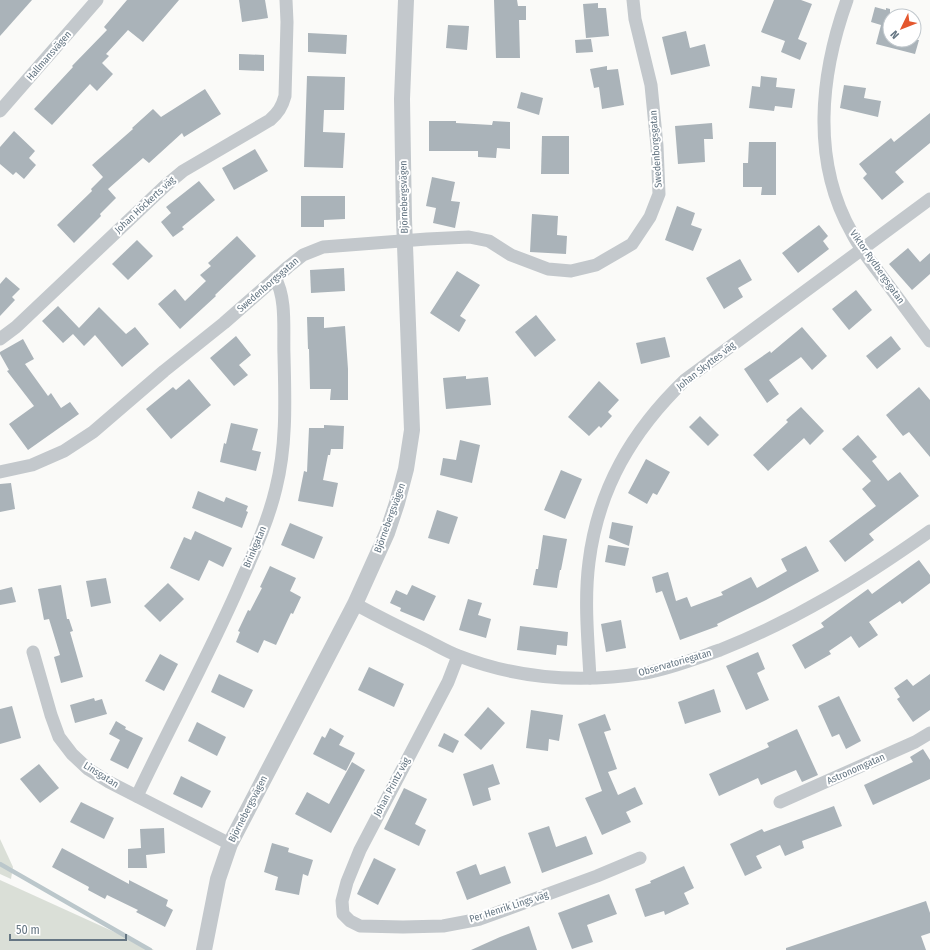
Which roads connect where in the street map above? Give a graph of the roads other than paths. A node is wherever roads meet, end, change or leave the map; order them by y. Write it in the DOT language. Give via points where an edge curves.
graph roads {
  1 [pos="97,0"];
  2 [pos="286,0"];
  3 [pos="406,0"];
  4 [pos="633,0"];
  5 [pos="847,0"];
  6 [pos="0,111"];
  7 [pos="930,199"];
  8 [pos="404,241"];
  9 [pos="862,250"];
  10 [pos="275,278"];
  11 [pos="0,339"];
  12 [pos="930,341"];
  13 [pos="0,472"];
  14 [pos="930,531"];
  15 [pos="355,604"];
  16 [pos="33,652"];
  17 [pos="458,656"];
  18 [pos="590,678"];
  19 [pos="930,734"];
  20 [pos="137,796"];
  21 [pos="780,802"];
  22 [pos="230,844"];
  23 [pos="640,858"];
  24 [pos="350,921"];
  25 [pos="204,950"];
  1 -- 6 [label="street, Hallmansvägen"];
  2 -- 11 [label="street, Johan Höckerts väg" via="285,96 277,115 183,171"];
  3 -- 8 [label="street, Björnebergsvägen" via="402,99"];
  4 -- 8 [label="street, Swedenborgsgatan" via="651,86 657,146 658,194 650,217 632,244 596,265 571,271 548,269 511,255 489,241 469,237"];
  5 -- 9 [label="street, Viktor Rydbergsgatan" via="838,25 829,66 824,104 824,140 832,187 841,212"];
  7 -- 9 [label="street, Johan Skyttes väg"];
  8 -- 10 [label="street, Swedenborgsgatan" via="323,247 303,255"];
  8 -- 15 [label="street, Björnebergsvägen" via="412,430 397,504 387,533"];
  9 -- 12 [label="street, Viktor Rydbergsgatan"];
  9 -- 18 [label="street, Johan Skyttes väg" via="685,380 665,399 632,441 615,472 594,528 588,563"];
  10 -- 13 [label="street, Swedenborgsgatan" via="93,432 64,451 32,465"];
  10 -- 20 [label="street, Brinkgatan" via="283,303 285,404 284,442 277,487 263,532 226,615"];
  14 -- 18 [label="street, Observatoriegatan" via="831,597 748,639 646,673"];
  15 -- 17 [label="street, Observatoriegatan"];
  15 -- 22 [label="street, Björnebergsvägen"];
  16 -- 20 [label="street, Linsgatan" via="59,737 88,769"];
  17 -- 18 [label="street, Observatoriegatan" via="534,675"];
  17 -- 24 [label="street, Johan Printz väg" via="448,682 360,850 342,901 343,914"];
  19 -- 21 [label="street, Astronomgatan"];
  20 -- 22 [label="street, Linsgatan"];
  22 -- 25 [label="street, Björnebergsvägen" via="218,879"];
  23 -- 24 [label="street, Per Henrik Lings väg" via="480,919 443,926 403,927 360,926"];
}
